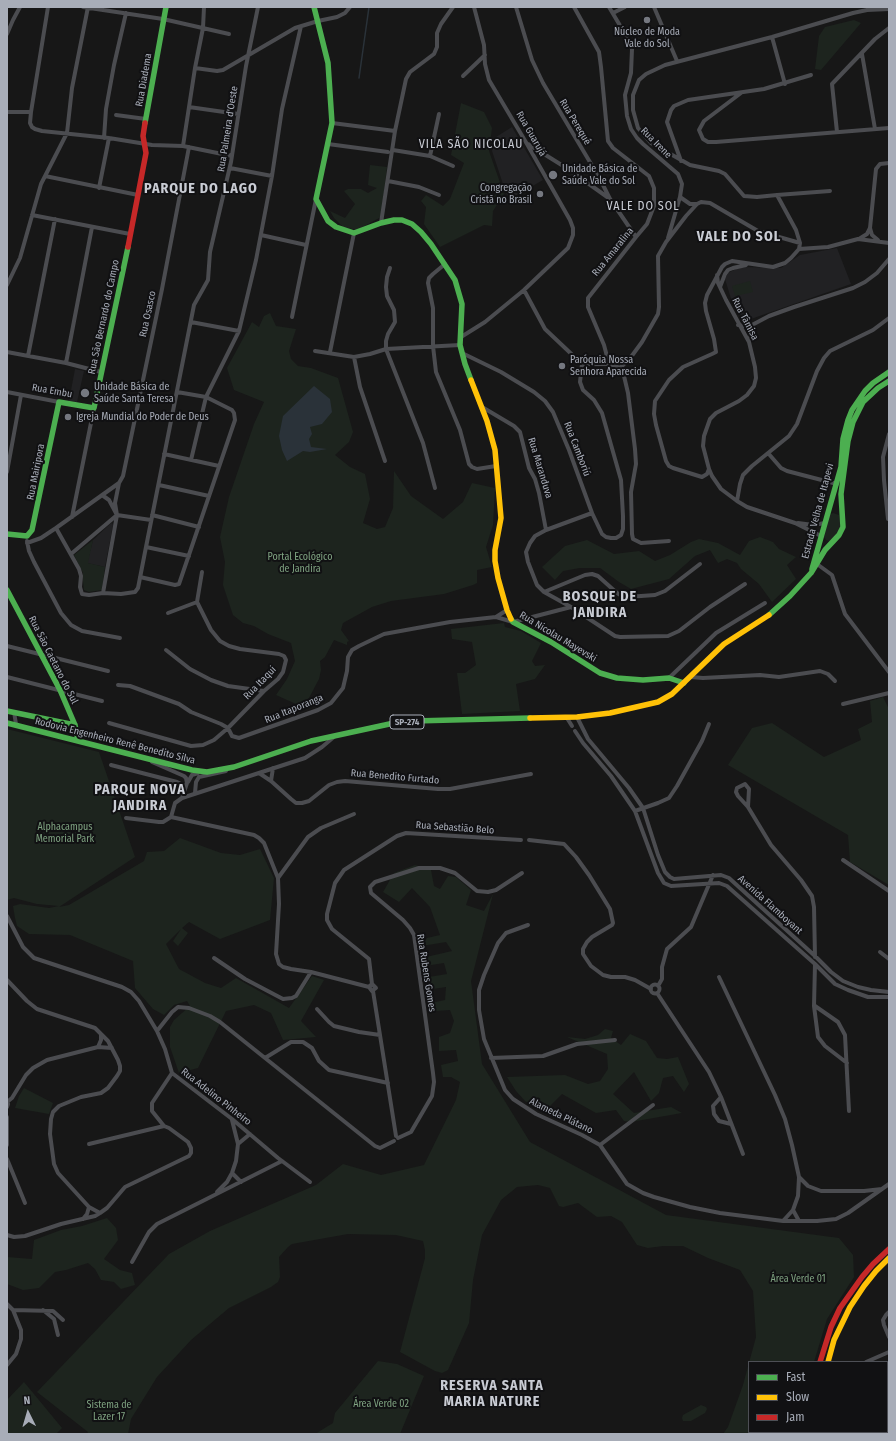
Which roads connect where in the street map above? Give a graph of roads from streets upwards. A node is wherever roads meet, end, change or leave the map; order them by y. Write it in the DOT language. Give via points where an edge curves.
graph roads {
  1 [pos="20,7"];
  2 [pos="48,7"];
  3 [pos="86,7"];
  4 [pos="166,7"];
  5 [pos="204,7"];
  6 [pos="258,7"];
  7 [pos="314,7"];
  8 [pos="350,7"];
  9 [pos="453,7"];
  10 [pos="474,7"];
  11 [pos="516,7"];
  12 [pos="574,7"];
  13 [pos="609,7"];
  14 [pos="625,7"];
  15 [pos="654,7"];
  16 [pos="889,9"];
  17 [pos="126,13"];
  18 [pos="613,13"];
  19 [pos="163,19"];
  20 [pos="318,21"];
  21 [pos="301,26"];
  22 [pos="203,28"];
  23 [pos="889,28"];
  24 [pos="7,34"];
  25 [pos="229,34"];
  26 [pos="772,37"];
  27 [pos="249,53"];
  28 [pos="862,54"];
  29 [pos="485,55"];
  30 [pos="677,61"];
  31 [pos="195,68"];
  32 [pos="631,73"];
  33 [pos="811,75"];
  34 [pos="463,76"];
  35 [pos="639,80"];
  36 [pos="785,84"];
  37 [pos="741,93"];
  38 [pos="189,107"];
  39 [pos="7,112"];
  40 [pos="31,112"];
  41 [pos="238,114"];
  42 [pos="439,114"];
  43 [pos="116,115"];
  44 [pos="146,119"];
  45 [pos="332,123"];
  46 [pos="889,128"];
  47 [pos="876,129"];
  48 [pos="395,131"];
  49 [pos="837,132"];
  50 [pos="67,133"];
  51 [pos="104,138"];
  52 [pos="109,138"];
  53 [pos="651,143"];
  54 [pos="144,144"];
  55 [pos="328,144"];
  56 [pos="527,144"];
  57 [pos="183,146"];
  58 [pos="189,147"];
  59 [pos="647,148"];
  60 [pos="390,151"];
  61 [pos="232,156"];
  62 [pos="430,156"];
  63 [pos="682,161"];
  64 [pos="889,163"];
  65 [pos="453,166"];
  66 [pos="230,168"];
  67 [pos="45,176"];
  68 [pos="272,176"];
  69 [pos="388,181"];
  70 [pos="99,188"];
  71 [pos="830,191"];
  72 [pos="138,195"];
  73 [pos="439,195"];
  74 [pos="777,195"];
  75 [pos="680,197"];
  76 [pos="316,199"];
  77 [pos="610,199"];
  78 [pos="697,204"];
  79 [pos="32,215"];
  80 [pos="55,220"];
  81 [pos="381,223"];
  82 [pos="92,227"];
  83 [pos="870,228"];
  84 [pos="354,233"];
  85 [pos="130,234"];
  86 [pos="261,235"];
  87 [pos="636,237"];
  88 [pos="858,239"];
  89 [pos="666,242"];
  90 [pos="881,242"];
  91 [pos="800,243"];
  92 [pos="889,243"];
  93 [pos="306,245"];
  94 [pos="799,249"];
  95 [pos="889,259"];
  96 [pos="445,264"];
  97 [pos="751,264"];
  98 [pos="390,268"];
  99 [pos="717,274"];
  100 [pos="7,285"];
  101 [pos="720,287"];
  102 [pos="710,289"];
  103 [pos="524,290"];
  104 [pos="292,317"];
  105 [pos="889,318"];
  106 [pos="191,322"];
  107 [pos="738,325"];
  108 [pos="752,325"];
  109 [pos="239,331"];
  110 [pos="461,337"];
  111 [pos="749,342"];
  112 [pos="460,345"];
  113 [pos="433,346"];
  114 [pos="386,348"];
  115 [pos="315,351"];
  116 [pos="7,352"];
  117 [pos="330,352"];
  118 [pos="462,353"];
  119 [pos="28,356"];
  120 [pos="354,357"];
  121 [pos="66,363"];
  122 [pos="582,364"];
  123 [pos="609,364"];
  124 [pos="620,368"];
  125 [pos="101,372"];
  126 [pos="889,372"];
  127 [pos="889,381"];
  128 [pos="7,392"];
  129 [pos="177,392"];
  130 [pos="21,395"];
  131 [pos="206,397"];
  132 [pos="59,402"];
  133 [pos="482,407"];
  134 [pos="94,408"];
  135 [pos="889,434"];
  136 [pos="768,453"];
  137 [pos="164,454"];
  138 [pos="191,460"];
  139 [pos="385,461"];
  140 [pos="219,466"];
  141 [pos="496,466"];
  142 [pos="709,469"];
  143 [pos="7,472"];
  144 [pos="118,483"];
  145 [pos="837,484"];
  146 [pos="159,485"];
  147 [pos="435,488"];
  148 [pos="102,495"];
  149 [pos="209,496"];
  150 [pos="737,501"];
  151 [pos="828,511"];
  152 [pos="592,513"];
  153 [pos="843,513"];
  154 [pos="117,515"];
  155 [pos="72,517"];
  156 [pos="152,517"];
  157 [pos="888,519"];
  158 [pos="795,523"];
  159 [pos="825,523"];
  160 [pos="199,527"];
  161 [pos="56,528"];
  162 [pos="546,530"];
  163 [pos="7,534"];
  164 [pos="27,536"];
  165 [pos="821,536"];
  166 [pos="834,541"];
  167 [pos="669,542"];
  168 [pos="27,543"];
  169 [pos="146,547"];
  170 [pos="71,554"];
  171 [pos="189,556"];
  172 [pos="700,564"];
  173 [pos="818,564"];
  174 [pos="202,572"];
  175 [pos="811,573"];
  176 [pos="140,577"];
  177 [pos="745,584"];
  178 [pos="7,590"];
  179 [pos="544,592"];
  180 [pos="103,593"];
  181 [pos="197,602"];
  182 [pos="765,603"];
  183 [pos="571,607"];
  184 [pos="507,610"];
  185 [pos="168,613"];
  186 [pos="496,617"];
  187 [pos="512,622"];
  188 [pos="120,638"];
  189 [pos="7,646"];
  190 [pos="166,650"];
  191 [pos="41,654"];
  192 [pos="108,671"];
  193 [pos="889,672"];
  194 [pos="691,676"];
  195 [pos="7,678"];
  196 [pos="669,678"];
  197 [pos="835,681"];
  198 [pos="684,683"];
  199 [pos="118,685"];
  200 [pos="60,690"];
  201 [pos="264,691"];
  202 [pos="889,693"];
  203 [pos="102,700"];
  204 [pos="843,704"];
  205 [pos="7,711"];
  206 [pos="14,712"];
  207 [pos="577,717"];
  208 [pos="567,718"];
  209 [pos="7,723"];
  210 [pos="16,724"];
  211 [pos="109,724"];
  212 [pos="709,724"];
  213 [pos="75,725"];
  214 [pos="572,726"];
  215 [pos="228,728"];
  216 [pos="575,730"];
  217 [pos="335,736"];
  218 [pos="78,740"];
  219 [pos="144,758"];
  220 [pos="111,765"];
  221 [pos="234,767"];
  222 [pos="273,768"];
  223 [pos="206,772"];
  224 [pos="259,773"];
  225 [pos="531,774"];
  226 [pos="271,781"];
  227 [pos="187,783"];
  228 [pos="185,788"];
  229 [pos="196,793"];
  230 [pos="182,798"];
  231 [pos="748,807"];
  232 [pos="642,808"];
  233 [pos="635,811"];
  234 [pos="354,814"];
  235 [pos="126,818"];
  236 [pos="171,818"];
  237 [pos="521,840"];
  238 [pos="529,840"];
  239 [pos="842,860"];
  240 [pos="522,873"];
  241 [pos="713,875"];
  242 [pos="278,878"];
  243 [pos="710,882"];
  244 [pos="889,891"];
  245 [pos="7,916"];
  246 [pos="528,925"];
  247 [pos="804,946"];
  248 [pos="800,950"];
  249 [pos="880,952"];
  250 [pos="815,956"];
  251 [pos="214,958"];
  252 [pos="889,958"];
  253 [pos="815,964"];
  254 [pos="311,972"];
  255 [pos="719,977"];
  256 [pos="7,980"];
  257 [pos="370,985"];
  258 [pos="658,986"];
  259 [pos="651,989"];
  260 [pos="889,992"];
  261 [pos="657,993"];
  262 [pos="889,997"];
  263 [pos="814,1006"];
  264 [pos="317,1009"];
  265 [pos="157,1031"];
  266 [pos="101,1034"];
  267 [pos="380,1035"];
  268 [pos="615,1040"];
  269 [pos="98,1047"];
  270 [pos="112,1048"];
  271 [pos="265,1058"];
  272 [pos="492,1058"];
  273 [pos="847,1063"];
  274 [pos="172,1073"];
  275 [pos="388,1083"];
  276 [pos="721,1097"];
  277 [pos="7,1102"];
  278 [pos="653,1106"];
  279 [pos="7,1107"];
  280 [pos="849,1111"];
  281 [pos="7,1117"];
  282 [pos="232,1119"];
  283 [pos="731,1124"];
  284 [pos="164,1126"];
  285 [pos="250,1134"];
  286 [pos="396,1138"];
  287 [pos="89,1144"];
  288 [pos="238,1144"];
  289 [pos="7,1145"];
  290 [pos="600,1145"];
  291 [pos="743,1154"];
  292 [pos="7,1159"];
  293 [pos="282,1161"];
  294 [pos="232,1174"];
  295 [pos="799,1177"];
  296 [pos="241,1182"];
  297 [pos="310,1182"];
  298 [pos="889,1184"];
  299 [pos="808,1186"];
  300 [pos="798,1188"];
  301 [pos="882,1189"];
  302 [pos="864,1191"];
  303 [pos="214,1195"];
  304 [pos="867,1200"];
  305 [pos="25,1203"];
  306 [pos="89,1207"];
  307 [pos="793,1210"];
  308 [pos="100,1213"];
  309 [pos="82,1220"];
  310 [pos="783,1221"];
  311 [pos="799,1221"];
  312 [pos="7,1235"];
  313 [pos="889,1250"];
  314 [pos="889,1258"];
  315 [pos="132,1262"];
  316 [pos="7,1304"];
  317 [pos="13,1310"];
  318 [pos="43,1310"];
  319 [pos="889,1312"];
  320 [pos="63,1320"];
  321 [pos="58,1335"];
  322 [pos="889,1337"];
  323 [pos="889,1352"];
  324 [pos="820,1361"];
  325 [pos="828,1361"];
  326 [pos="868,1361"];
  327 [pos="7,1365"];
  1 -- 24 [label="street"];
  2 -- 40 [label="street"];
  3 -- 17 [label="street"];
  3 -- 50 [label="street"];
  4 -- 19 [label="street, Rua Diadema"];
  5 -- 22 [label="street"];
  6 -- 27 [label="street, Rua Palmeira d'Oeste"];
  7 -- 20 [label="street"];
  8 -- 20 [label="street" via="337,17"];
  9 -- 48 [label="street" via="437,33 434,54 410,72 406,79"];
  10 -- 29 [label="street, Rua Guarujá"];
  11 -- 77 [label="street, Rua Perequê" via="532,60 543,83"];
  12 -- 87 [label="street, Rua Amaralina" via="599,52 608,141 652,181 655,199 653,212"];
  13 -- 18 [label="street, Rua Irene"];
  14 -- 18 [label="street"];
  15 -- 30 [label="street"];
  16 -- 26 [label="street" via="853,13"];
  17 -- 19 [label="street"];
  17 -- 51 [label="street" via="106,109"];
  18 -- 32 [label="street, Rua Irene" via="630,44"];
  19 -- 22 [label="street"];
  19 -- 44 [label="street, Rua Diadema"];
  20 -- 21 [label="street"];
  20 -- 45 [label="street" via="328,63"];
  21 -- 27 [label="street"];
  21 -- 68 [label="street" via="282,109"];
  22 -- 25 [label="street"];
  22 -- 31 [label="street"];
  23 -- 28 [label="street"];
  26 -- 30 [label="street"];
  26 -- 36 [label="street"];
  27 -- 31 [label="street" via="223,70"];
  27 -- 41 [label="street, Rua Palmeira d'Oeste"];
  28 -- 47 [label="street"];
  28 -- 49 [label="street" via="832,84"];
  29 -- 34 [label="street"];
  29 -- 56 [label="street, Rua Guarujá" via="489,80"];
  30 -- 35 [label="street" via="665,64"];
  31 -- 38 [label="street"];
  32 -- 35 [label="street"];
  32 -- 59 [label="street, Rua Irene" via="625,95 627,116 637,138"];
  33 -- 36 [label="street"];
  35 -- 53 [label="street" via="632,102 634,117 638,128"];
  36 -- 37 [label="street"];
  37 -- 49 [label="street" via="708,116 699,130 703,139 716,142"];
  37 -- 63 [label="street" via="688,100 671,110 667,122"];
  38 -- 41 [label="street"];
  38 -- 57 [label="street"];
  39 -- 40 [label="street"];
  40 -- 50 [label="street" via="30,123 36,129"];
  41 -- 61 [label="street, Rua Palmeira d'Oeste"];
  42 -- 62 [label="street"];
  43 -- 44 [label="street"];
  44 -- 54 [label="street, Rua Diadema"];
  45 -- 48 [label="street"];
  45 -- 55 [label="street"];
  46 -- 47 [label="street"];
  47 -- 49 [label="street"];
  48 -- 60 [label="street"];
  50 -- 51 [label="street"];
  50 -- 67 [label="street"];
  51 -- 52 [label="street"];
  52 -- 54 [label="street"];
  52 -- 70 [label="street"];
  53 -- 59 [label="street"];
  53 -- 63 [label="street"];
  54 -- 57 [label="street"];
  54 -- 72 [label="street, Rua São Bernardo do Campo" via="146,153"];
  55 -- 60 [label="street"];
  55 -- 76 [label="street"];
  56 -- 77 [label="street"];
  56 -- 103 [label="street, Rua Guarujá" via="570,220 573,235 568,248"];
  57 -- 58 [label="street"];
  58 -- 61 [label="street"];
  58 -- 144 [label="street, Rua Osasco" via="162,289 122,476"];
  59 -- 75 [label="street, Rua Irene" via="678,174 682,184"];
  60 -- 62 [label="street"];
  60 -- 69 [label="street"];
  61 -- 66 [label="street, Rua Palmeira d'Oeste"];
  62 -- 65 [label="street"];
  63 -- 74 [label="street" via="725,174 744,196"];
  64 -- 83 [label="street" via="880,164 876,170"];
  66 -- 68 [label="street"];
  66 -- 106 [label="street, Rua Palmeira d'Oeste" via="210,252 208,280 194,305"];
  67 -- 70 [label="street"];
  67 -- 79 [label="street" via="40,184"];
  68 -- 86 [label="street"];
  69 -- 73 [label="street" via="419,187"];
  69 -- 81 [label="street"];
  70 -- 72 [label="street"];
  71 -- 74 [label="street"];
  72 -- 85 [label="street, Rua São Bernardo do Campo"];
  74 -- 91 [label="street" via="796,230"];
  75 -- 78 [label="street" via="690,204"];
  75 -- 89 [label="street, Rua Irene"];
  76 -- 84 [label="street" via="328,221"];
  76 -- 93 [label="street"];
  77 -- 87 [label="street, Rua Perequê"];
  78 -- 89 [label="street"];
  78 -- 91 [label="street" via="710,203 758,231"];
  79 -- 80 [label="street"];
  79 -- 100 [label="street" via="20,258"];
  80 -- 82 [label="street"];
  80 -- 119 [label="street"];
  81 -- 84 [label="street"];
  81 -- 96 [label="street" via="402,220 412,224"];
  82 -- 85 [label="street"];
  82 -- 121 [label="street"];
  83 -- 88 [label="street" via="867,234"];
  83 -- 90 [label="street" via="874,238"];
  84 -- 117 [label="street"];
  85 -- 125 [label="street, Rua São Bernardo do Campo"];
  86 -- 93 [label="street"];
  86 -- 109 [label="street"];
  87 -- 123 [label="street, Rua Amaralina" via="588,298 588,307"];
  88 -- 90 [label="street"];
  88 -- 94 [label="street" via="828,247"];
  89 -- 124 [label="street" via="658,256 657,264 658,314 642,342"];
  90 -- 92 [label="street"];
  91 -- 94 [label="street"];
  93 -- 104 [label="street"];
  94 -- 97 [label="street" via="785,263 773,267"];
  95 -- 108 [label="street" via="877,273 853,288 769,316"];
  96 -- 110 [label="street" via="455,280 461,297"];
  96 -- 113 [label="street" via="429,278 428,283 433,308"];
  97 -- 99 [label="street" via="728,262"];
  97 -- 101 [label="street" via="728,270"];
  98 -- 114 [label="street" via="386,287 394,310 395,322 388,334"];
  99 -- 101 [label="street, Rua Tâmisa"];
  99 -- 102 [label="street"];
  101 -- 102 [label="street"];
  101 -- 107 [label="street, Rua Tâmisa"];
  102 -- 142 [label="street" via="705,303 716,352 683,367 657,396 654,408 666,461 673,468 699,476 705,476"];
  103 -- 110 [label="street, Rua Guarujá" via="485,322"];
  103 -- 122 [label="street" via="545,329"];
  105 -- 136 [label="street" via="873,330 830,351 818,371 797,424 789,436"];
  106 -- 109 [label="street"];
  106 -- 129 [label="street, Rua Palmeira d'Oeste"];
  107 -- 108 [label="street"];
  107 -- 111 [label="street, Rua Tâmisa"];
  108 -- 111 [label="street"];
  109 -- 131 [label="street"];
  110 -- 112 [label="street"];
  111 -- 142 [label="street, Rua Tâmisa" via="755,367 754,386 747,395 710,419 703,446"];
  112 -- 113 [label="street"];
  112 -- 118 [label="street, Rua Nicolau Mayevski"];
  113 -- 114 [label="street"];
  113 -- 141 [label="street" via="436,372 460,430 469,464 477,469"];
  114 -- 120 [label="street"];
  114 -- 147 [label="street" via="423,444"];
  115 -- 117 [label="street"];
  116 -- 119 [label="street"];
  117 -- 120 [label="street"];
  118 -- 133 [label="street, Rua Nicolau Mayevski"];
  118 -- 152 [label="street, Rua Camboriú" via="534,392 554,412"];
  119 -- 121 [label="street"];
  120 -- 139 [label="street" via="360,388"];
  121 -- 125 [label="street"];
  122 -- 123 [label="street"];
  122 -- 152 [label="street, Rua Camboriú" via="580,382 583,390 594,400 602,413 621,480 621,535 611,538 602,534"];
  123 -- 124 [label="street"];
  124 -- 167 [label="street" via="628,393 635,449 636,464 631,492 632,534 634,539 641,543"];
  125 -- 134 [label="street, Rua São Bernardo do Campo"];
  126 -- 145 [label="street, Estrada Velha de Itapevi" via="865,390 852,410 843,439"];
  127 -- 153 [label="street, Estrada Velha de Itapevi" via="863,402 853,422 841,494"];
  128 -- 130 [label="street, Rua Embu"];
  129 -- 131 [label="street"];
  129 -- 137 [label="street, Rua Palmeira d'Oeste"];
  130 -- 132 [label="street, Rua Embu"];
  130 -- 143 [label="street"];
  131 -- 138 [label="street"];
  131 -- 140 [label="street" via="232,410 235,416"];
  132 -- 134 [label="street, Rua Embu"];
  132 -- 164 [label="street, Rua Mairipora" via="38,508 32,530"];
  133 -- 141 [label="street, Rua Nicolau Mayevski" via="493,438"];
  133 -- 162 [label="street, Rua Maranduva" via="520,432 529,468 539,493"];
  134 -- 155 [label="street, Rua São Bernardo do Campo"];
  135 -- 157 [label="street" via="883,457"];
  136 -- 145 [label="street" via="787,471"];
  136 -- 150 [label="street" via="743,475"];
  137 -- 138 [label="street"];
  137 -- 146 [label="street, Rua Palmeira d'Oeste"];
  138 -- 140 [label="street"];
  140 -- 149 [label="street"];
  141 -- 184 [label="street, Rua Nicolau Mayevski" via="501,518 495,561"];
  142 -- 150 [label="street, Rua Tâmisa" via="721,489"];
  144 -- 148 [label="street"];
  144 -- 154 [label="street, Rua Osasco" via="115,503"];
  145 -- 151 [label="street, Estrada Velha de Itapevi"];
  146 -- 149 [label="street"];
  146 -- 156 [label="street, Rua Palmeira d'Oeste"];
  148 -- 154 [label="street" via="109,500"];
  148 -- 155 [label="street"];
  149 -- 160 [label="street"];
  150 -- 158 [label="street, Rua Tâmisa" via="747,507"];
  151 -- 153 [label="street" via="836,509"];
  151 -- 159 [label="street, Estrada Velha de Itapevi"];
  152 -- 162 [label="street"];
  153 -- 166 [label="street, Estrada Velha de Itapevi" via="843,527"];
  154 -- 156 [label="street"];
  154 -- 170 [label="street"];
  154 -- 180 [label="street, Rua Osasco"];
  155 -- 161 [label="street"];
  156 -- 160 [label="street"];
  156 -- 169 [label="street, Rua Palmeira d'Oeste"];
  158 -- 159 [label="street, Rua Tâmisa"];
  158 -- 165 [label="street, Rua Tâmisa"];
  159 -- 165 [label="street, Estrada Velha de Itapevi"];
  160 -- 171 [label="street"];
  161 -- 168 [label="street"];
  161 -- 170 [label="street"];
  162 -- 179 [label="street" via="535,536 526,552 537,585"];
  163 -- 164 [label="street"];
  164 -- 168 [label="street, Rua Mairipora"];
  165 -- 166 [label="street" via="826,542"];
  165 -- 175 [label="street, Estrada Velha de Itapevi"];
  166 -- 173 [label="street, Estrada Velha de Itapevi" via="825,550"];
  168 -- 188 [label="street" via="34,562 61,613 71,625 82,632"];
  169 -- 171 [label="street"];
  169 -- 176 [label="street, Rua Palmeira d'Oeste"];
  170 -- 180 [label="street" via="81,573 82,594"];
  171 -- 176 [label="street" via="179,584"];
  172 -- 179 [label="street" via="665,591 655,595 622,596 592,574"];
  173 -- 175 [label="street, Estrada Velha de Itapevi"];
  173 -- 193 [label="street" via="832,575 845,614"];
  174 -- 181 [label="street"];
  175 -- 194 [label="street, Rodovia Engenheiro Renê Benedito Silva / SP-274" via="767,617 724,644"];
  176 -- 180 [label="street, Rua Palmeira d'Oeste" via="135,592"];
  177 -- 183 [label="street" via="679,631 668,636 615,636"];
  178 -- 191 [label="street, Rua São Caetano do Sul"];
  179 -- 183 [label="street"];
  181 -- 185 [label="street"];
  181 -- 201 [label="street, Rua Itaqui" via="211,630 220,641 240,649 284,656 286,660 283,672"];
  182 -- 196 [label="street" via="716,633"];
  183 -- 187 [label="street"];
  184 -- 186 [label="street, Rua Itaporanga"];
  184 -- 187 [label="street, Rua Nicolau Mayevski"];
  186 -- 187 [label="street, Rua Itaporanga"];
  186 -- 215 [label="street, Rua Itaporanga" via="384,634 352,650 348,658 348,671 343,688 331,703 238,738 232,736"];
  187 -- 196 [label="street, Rua Nicolau Mayevski" via="551,642 600,673 617,678 642,680"];
  189 -- 191 [label="street"];
  190 -- 201 [label="street" via="190,669 211,680 228,686"];
  191 -- 192 [label="street"];
  191 -- 200 [label="street, Rua São Caetano do Sul"];
  194 -- 197 [label="street" via="779,677 820,671"];
  194 -- 198 [label="street, Rodovia Engenheiro Renê Benedito Silva / SP-274"];
  195 -- 200 [label="street"];
  196 -- 198 [label="street, Rua Nicolau Mayevski"];
  198 -- 207 [label="street, Rodovia Engenheiro Renê Benedito Silva / SP-274" via="658,702 610,713"];
  199 -- 215 [label="street" via="158,695"];
  200 -- 203 [label="street"];
  200 -- 213 [label="street, Rua São Caetano do Sul"];
  201 -- 215 [label="street, Rua Itaqui"];
  202 -- 204 [label="street"];
  205 -- 206 [label="street"];
  206 -- 210 [label="street"];
  206 -- 213 [label="street"];
  207 -- 208 [label="street, Rodovia Engenheiro Renê Benedito Silva / SP-274"];
  207 -- 232 [label="street, Avenida Flamboyant" via="588,739 629,788"];
  208 -- 214 [label="street"];
  208 -- 217 [label="street, Rodovia Engenheiro Renê Benedito Silva / SP-274" via="414,721"];
  209 -- 210 [label="street, Rodovia Engenheiro Renê Benedito Silva / SP-274"];
  210 -- 218 [label="street, Rodovia Engenheiro Renê Benedito Silva / SP-274"];
  211 -- 215 [label="street, Rua Itaqui" via="191,746 203,745 214,740"];
  212 -- 232 [label="street" via="669,798"];
  213 -- 218 [label="street, Rua São Caetano do Sul"];
  216 -- 233 [label="street, Avenida Flamboyant"];
  217 -- 221 [label="street, Rodovia Engenheiro Renê Benedito Silva / SP-274" via="297,745"];
  217 -- 222 [label="street" via="305,758"];
  218 -- 219 [label="street, Rodovia Engenheiro Renê Benedito Silva / SP-274"];
  219 -- 223 [label="street, Rodovia Engenheiro Renê Benedito Silva / SP-274"];
  219 -- 227 [label="street" via="181,774"];
  220 -- 228 [label="street" via="177,782"];
  221 -- 223 [label="street, Rodovia Engenheiro Renê Benedito Silva / SP-274"];
  221 -- 229 [label="street" via="218,774 199,777 196,782"];
  222 -- 224 [label="street"];
  222 -- 226 [label="street"];
  223 -- 227 [label="street" via="190,776"];
  224 -- 226 [label="street, Rua Benedito Furtado"];
  224 -- 229 [label="street"];
  225 -- 226 [label="street, Rua Benedito Furtado" via="438,790 336,782 310,802 302,803 296,803"];
  227 -- 228 [label="street"];
  228 -- 230 [label="street"];
  229 -- 230 [label="street"];
  230 -- 236 [label="street" via="175,804"];
  231 -- 231 [label="street" via="736,792 737,788 745,784 749,789"];
  231 -- 250 [label="street" via="771,845 812,896"];
  232 -- 233 [label="street"];
  232 -- 241 [label="street, Avenida Flamboyant" via="658,855 670,877 674,879"];
  233 -- 243 [label="street, Avenida Flamboyant" via="664,883 671,886"];
  234 -- 242 [label="street" via="321,828 308,837"];
  235 -- 236 [label="street" via="159,822"];
  236 -- 242 [label="street" via="254,835 264,844"];
  237 -- 257 [label="street, Rua Sebastião Belo" via="406,833 397,836 344,870 335,883 327,920 332,929 369,959"];
  238 -- 259 [label="street" via="564,844 589,875 610,909 612,925 592,937 583,949 583,954 591,966 603,975 625,977"];
  239 -- 244 [label="street"];
  240 -- 286 [label="street, Rua Rubens Gomes" via="496,890 488,892 477,891 455,874 440,868 419,868 375,882 370,887 371,893 403,920 414,934 434,1073 432,1096 411,1132"];
  241 -- 243 [label="street"];
  241 -- 247 [label="street, Avenida Flamboyant" via="729,878"];
  242 -- 254 [label="street" via="277,959 283,967"];
  243 -- 248 [label="street, Avenida Flamboyant" via="727,886"];
  243 -- 258 [label="street" via="691,927 666,950 662,979"];
  245 -- 265 [label="street, Rua Adelino Pinheiro" via="23,947 34,958 122,986 140,1001"];
  246 -- 272 [label="street, Alameda Plátano" via="506,933 502,938 479,990 479,1010 484,1039"];
  247 -- 248 [label="street"];
  247 -- 250 [label="street, Avenida Flamboyant"];
  248 -- 253 [label="street, Avenida Flamboyant"];
  249 -- 252 [label="street"];
  250 -- 253 [label="street"];
  250 -- 260 [label="street, Avenida Flamboyant" via="843,981 858,987"];
  251 -- 254 [label="street" via="244,979 283,999 296,996"];
  253 -- 262 [label="street, Avenida Flamboyant" via="836,984 848,990 868,997"];
  253 -- 263 [label="street"];
  254 -- 257 [label="street"];
  255 -- 295 [label="street" via="775,1095 787,1126"];
  256 -- 266 [label="street" via="38,1009 95,1028"];
  257 -- 267 [label="street"];
  258 -- 259 [label="street" via="653,985"];
  258 -- 261 [label="street" via="660,990"];
  259 -- 261 [label="street" via="653,993"];
  261 -- 276 [label="street" via="709,1072"];
  263 -- 273 [label="street" via="818,1037 825,1046"];
  263 -- 273 [label="street" via="838,1022 842,1028 846,1035"];
  264 -- 267 [label="street" via="334,1026"];
  265 -- 271 [label="street, Rua Rubens Gomes" via="175,1009 185,1007 220,1022"];
  265 -- 274 [label="street, Rua Adelino Pinheiro"];
  266 -- 269 [label="street"];
  266 -- 270 [label="street"];
  267 -- 275 [label="street"];
  268 -- 272 [label="street" via="577,1044 548,1056"];
  269 -- 270 [label="street"];
  269 -- 277 [label="street" via="47,1060 33,1068"];
  270 -- 306 [label="street" via="120,1071 108,1088 101,1093 81,1097 59,1106 51,1119 50,1134 55,1168"];
  271 -- 275 [label="street" via="291,1042 303,1042 312,1048 319,1061 329,1070"];
  271 -- 286 [label="street, Rua Rubens Gomes" via="375,1146 380,1148"];
  272 -- 290 [label="street, Alameda Plátano" via="505,1090 513,1099 536,1114"];
  273 -- 280 [label="street"];
  274 -- 282 [label="street, Rua Adelino Pinheiro"];
  274 -- 284 [label="street" via="154,1099 152,1107 154,1115"];
  275 -- 286 [label="street"];
  276 -- 283 [label="street"];
  276 -- 283 [label="street" via="713,1106 714,1114 719,1121"];
  277 -- 279 [label="street"];
  278 -- 290 [label="street"];
  281 -- 289 [label="street"];
  282 -- 285 [label="street, Rua Adelino Pinheiro"];
  282 -- 288 [label="street"];
  283 -- 291 [label="street"];
  284 -- 287 [label="street"];
  284 -- 308 [label="street" via="188,1142 191,1148 189,1156 125,1187"];
  285 -- 288 [label="street"];
  285 -- 293 [label="street, Rua Adelino Pinheiro"];
  288 -- 294 [label="street"];
  290 -- 310 [label="street, Alameda Plátano" via="627,1184 643,1193 690,1207"];
  292 -- 305 [label="street"];
  293 -- 296 [label="street"];
  293 -- 297 [label="street, Rua Adelino Pinheiro"];
  294 -- 296 [label="street"];
  294 -- 303 [label="street"];
  295 -- 299 [label="street"];
  295 -- 300 [label="street"];
  296 -- 303 [label="street"];
  298 -- 301 [label="street, Alameda Plátano"];
  299 -- 300 [label="street"];
  299 -- 302 [label="street" via="821,1191"];
  300 -- 307 [label="street"];
  301 -- 302 [label="street"];
  301 -- 304 [label="street, Alameda Plátano"];
  302 -- 304 [label="street"];
  303 -- 315 [label="street" via="157,1224 149,1232"];
  304 -- 311 [label="street, Alameda Plátano" via="836,1219"];
  306 -- 308 [label="street"];
  306 -- 309 [label="street"];
  307 -- 310 [label="street"];
  307 -- 311 [label="street"];
  308 -- 309 [label="street"];
  309 -- 312 [label="street" via="25,1236"];
  310 -- 311 [label="street, Alameda Plátano"];
  313 -- 324 [label="street" via="862,1277 840,1308"];
  314 -- 325 [label="street" via="864,1286 850,1307 834,1340"];
  316 -- 317 [label="street"];
  317 -- 318 [label="street"];
  317 -- 327 [label="street" via="21,1330 21,1339 16,1354"];
  318 -- 320 [label="street" via="53,1311"];
  318 -- 321 [label="street" via="54,1319"];
  319 -- 322 [label="street" via="883,1320"];
  323 -- 326 [label="street"];
}
